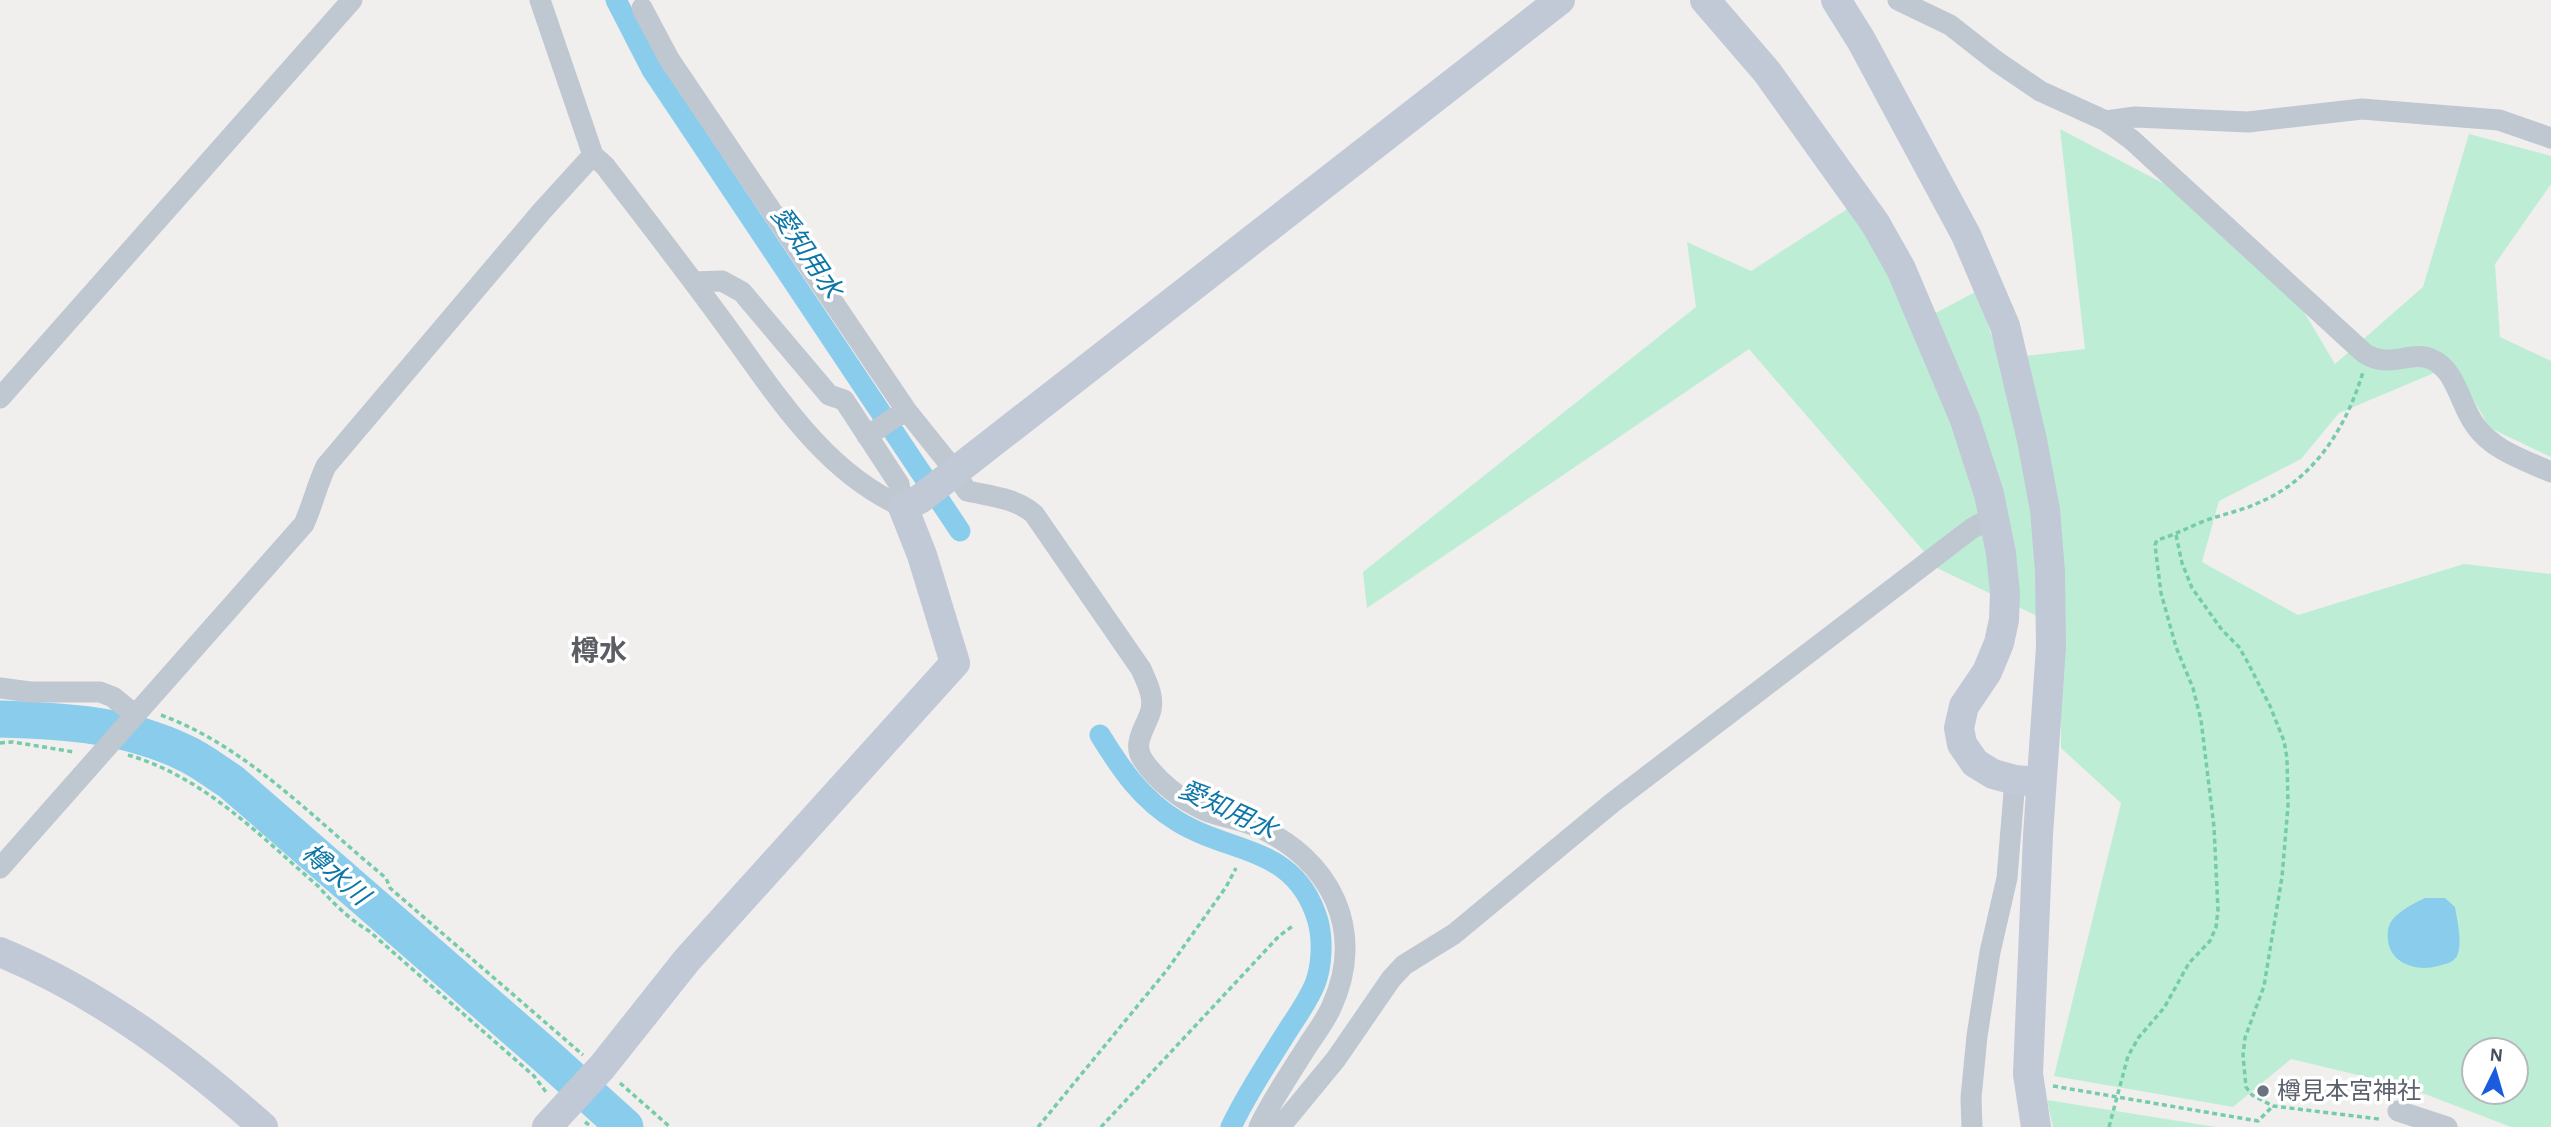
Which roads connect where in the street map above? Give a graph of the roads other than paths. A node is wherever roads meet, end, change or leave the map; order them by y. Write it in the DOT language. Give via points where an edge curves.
graph roads {
  1 [pos="352,0"];
  2 [pos="540,0"];
  3 [pos="1560,0"];
  4 [pos="1705,0"];
  5 [pos="1836,0"];
  6 [pos="1898,0"];
  7 [pos="642,8"];
  8 [pos="2106,121"];
  9 [pos="2551,138"];
  10 [pos="593,155"];
  11 [pos="694,282"];
  12 [pos="0,398"];
  13 [pos="906,410"];
  14 [pos="867,436"];
  15 [pos="2551,472"];
  16 [pos="952,473"];
  17 [pos="911,503"];
  18 [pos="1994,516"];
  19 [pos="0,688"];
  20 [pos="136,715"];
  21 [pos="2028,781"];
  22 [pos="0,868"];
  23 [pos="0,952"];
  24 [pos="2398,1111"];
  25 [pos="561,1112"];
  26 [pos="251,1123"];
  27 [pos="1259,1127"];
  28 [pos="1280,1127"];
  29 [pos="1972,1127"];
  30 [pos="2036,1127"];
  31 [pos="2446,1127"];
  1 -- 12 [label="street"];
  2 -- 10 [label="street"];
  3 -- 16 [label="street"];
  4 -- 18 [label="street" via="1767,72 1875,223 1901,269 1965,420"];
  5 -- 21 [label="street" via="1966,235 2005,326 2045,510 2050,572 2051,647"];
  6 -- 8 [label="street" via="1951,24 2040,91"];
  7 -- 13 [label="street" via="670,59"];
  8 -- 9 [label="street" via="2135,117 2248,122 2362,109 2499,121"];
  8 -- 15 [label="street" via="2368,356 2387,362 2431,358 2451,378 2475,425 2496,446"];
  10 -- 11 [label="street"];
  10 -- 20 [label="street" via="350,436 326,466 304,524"];
  11 -- 14 [label="street" via="722,281 742,292 829,395 844,400"];
  11 -- 17 [label="street" via="806,433 883,498"];
  13 -- 14 [label="street"];
  13 -- 16 [label="street"];
  14 -- 17 [label="street"];
  16 -- 17 [label="street"];
  16 -- 27 [label="street" via="967,491 1025,506 1034,514 1141,670 1151,691 1151,709 1138,744 1141,758 1156,775 1185,800 1284,840 1320,871 1333,894 1344,934 1340,984 1330,1010"];
  17 -- 25 [label="street" via="955,663 687,960"];
  18 -- 21 [label="street" via="2006,593 2004,620 1987,672 1964,706 1959,728 1962,744 1975,762 1993,774"];
  18 -- 28 [label="street" via="1737,705 1454,934 1404,965"];
  19 -- 20 [label="street" via="100,692"];
  20 -- 22 [label="street"];
  21 -- 29 [label="street" via="1990,952 1977,1037"];
  21 -- 30 [label="street" via="2028,1074"];
  23 -- 26 [label="street" via="135,1024 179,1056"];
  24 -- 31 [label="street"];
}
